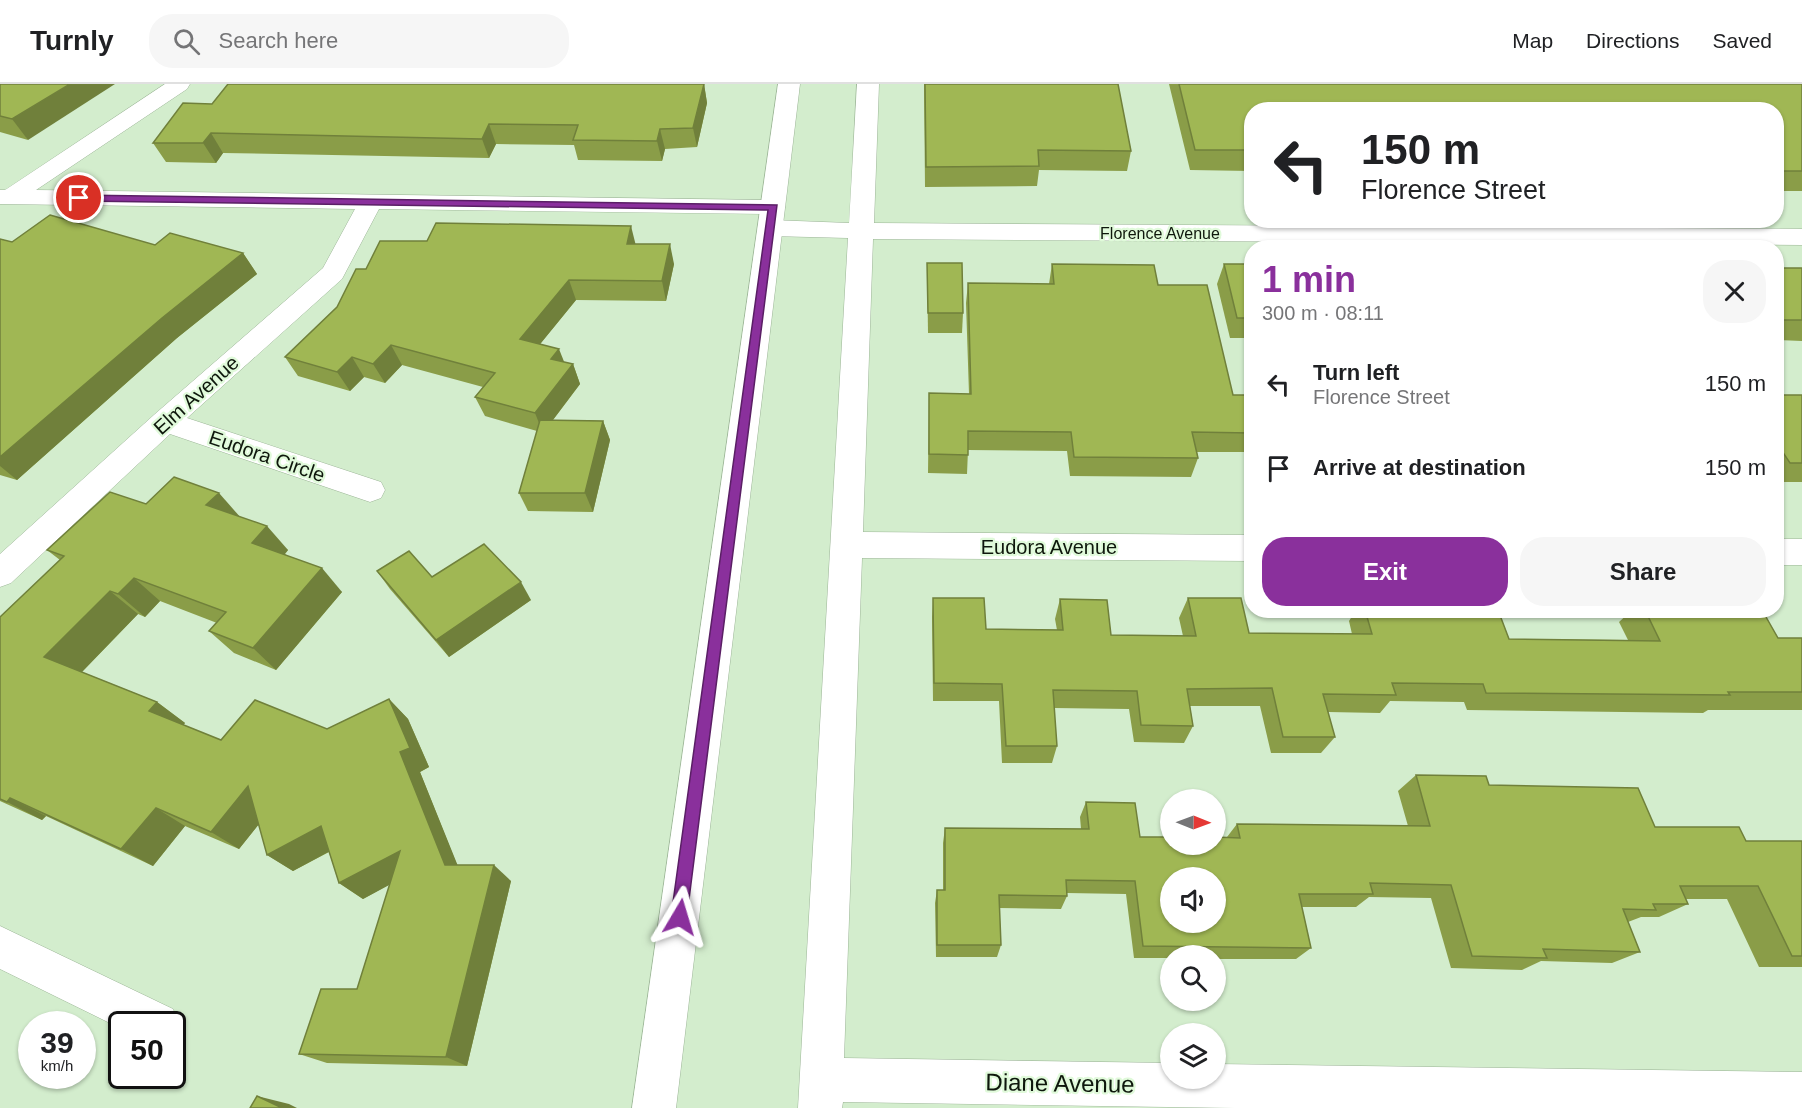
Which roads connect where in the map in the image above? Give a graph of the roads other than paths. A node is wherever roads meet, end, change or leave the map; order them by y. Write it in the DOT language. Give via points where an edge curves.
graph roads {
  1 [pos="179,84"];
  2 [pos="789,84"];
  3 [pos="868,84"];
  4 [pos="4,199"];
  5 [pos="372,200"];
  6 [pos="772,218"];
  7 [pos="862,231"];
  8 [pos="1802,237"];
  9 [pos="165,421"];
  10 [pos="370,490"];
  11 [pos="846,545"];
  12 [pos="1244,548"];
  13 [pos="1784,552"];
  14 [pos="1802,552"];
  15 [pos="0,574"];
  16 [pos="0,947"];
  17 [pos="131,1011"];
  18 [pos="821,1094"];
  19 [pos="1802,1094"];
  20 [pos="654,1108"];
  1 -- 4 [label="street"];
  2 -- 6 [label="street"];
  3 -- 7 [label="street"];
  4 -- 5 [label="street, Florence Avenue"];
  5 -- 6 [label="street, Florence Avenue"];
  5 -- 9 [label="street, Elm Avenue" via="333,273"];
  6 -- 7 [label="street, Florence Avenue"];
  6 -- 20 [label="street"];
  7 -- 8 [label="street, Florence Avenue"];
  7 -- 11 [label="street"];
  9 -- 10 [label="street, Eudora Circle"];
  9 -- 15 [label="street, Elm Avenue"];
  11 -- 12 [label="street, Eudora Avenue"];
  11 -- 18 [label="street"];
  13 -- 14 [label="street"];
  16 -- 17 [label="street"];
  18 -- 19 [label="street, Diane Avenue"];
}
